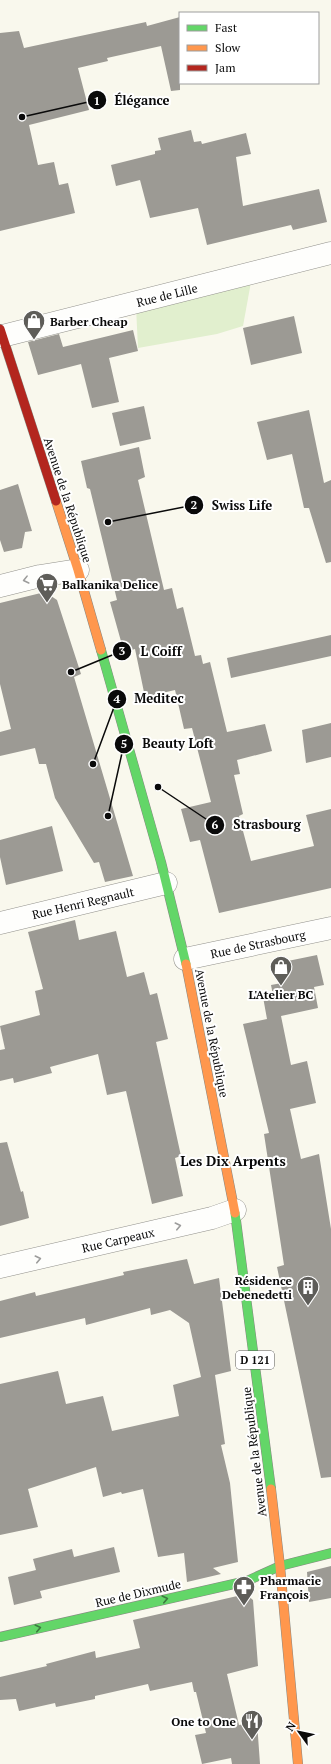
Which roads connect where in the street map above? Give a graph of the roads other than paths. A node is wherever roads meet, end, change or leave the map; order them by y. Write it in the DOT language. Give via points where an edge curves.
graph roads {
  1 [pos="331,253"];
  2 [pos="1,333"];
  3 [pos="78,570"];
  4 [pos="0,586"];
  5 [pos="166,883"];
  6 [pos="0,923"];
  7 [pos="331,928"];
  8 [pos="185,959"];
  9 [pos="235,1210"];
  10 [pos="0,1267"];
  11 [pos="331,1553"];
  12 [pos="280,1566"];
  13 [pos="0,1637"];
  14 [pos="298,1764"];
  1 -- 2 [label="street, Rue de Lille"];
  2 -- 3 [label="main road, Avenue de la République / D 121"];
  3 -- 4 [label="street, one-way"];
  3 -- 5 [label="main road, Avenue de la République / D 121"];
  5 -- 6 [label="street, Rue Henri Regnault"];
  5 -- 8 [label="main road, Avenue de la République / D 121"];
  7 -- 8 [label="street, Rue de Strasbourg"];
  8 -- 9 [label="main road, Avenue de la République / D 121"];
  10 -- 9 [label="street, Rue Carpeaux, one-way" via="212,1218"];
  9 -- 12 [label="main road, Avenue de la République / D 121"];
  11 -- 12 [label="main road, Rue de Dixmude"];
  13 -- 12 [label="main road, Rue de Dixmude, one-way" via="247,1581"];
  12 -- 14 [label="main road, Avenue de la République / D 121"];
}
